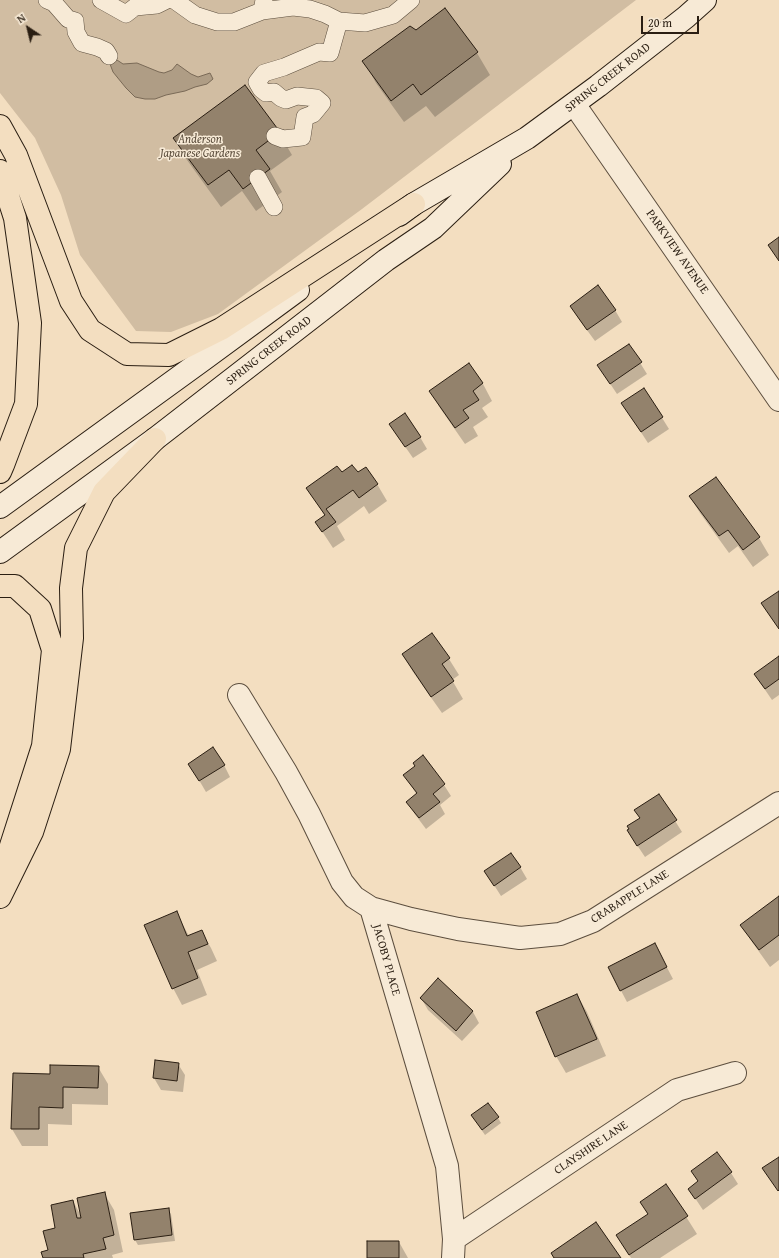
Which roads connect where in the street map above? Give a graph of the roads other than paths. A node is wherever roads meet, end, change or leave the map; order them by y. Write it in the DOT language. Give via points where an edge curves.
graph roads {
  1 [pos="47,0"];
  2 [pos="101,0"];
  3 [pos="167,0"];
  4 [pos="174,0"];
  5 [pos="411,0"];
  6 [pos="705,0"];
  7 [pos="263,6"];
  8 [pos="339,21"];
  9 [pos="109,56"];
  10 [pos="574,104"];
  11 [pos="0,126"];
  12 [pos="275,136"];
  13 [pos="528,138"];
  14 [pos="0,171"];
  15 [pos="258,178"];
  16 [pos="414,204"];
  17 [pos="274,207"];
  18 [pos="779,400"];
  19 [pos="155,439"];
  20 [pos="0,472"];
  21 [pos="0,507"];
  22 [pos="0,552"];
  23 [pos="0,586"];
  24 [pos="239,695"];
  25 [pos="779,803"];
  26 [pos="0,862"];
  27 [pos="0,897"];
  28 [pos="371,908"];
  29 [pos="735,1073"];
  30 [pos="454,1248"];
  1 -- 9 [label="street" via="54,3 68,19 75,21 76,32 82,43 106,51"];
  2 -- 3 [label="street" via="126,14 135,6 158,5"];
  4 -- 7 [label="street" via="195,15 217,22 234,22"];
  5 -- 8 [label="street" via="393,15 365,23"];
  6 -- 10 [label="street, SPRING CREEK ROAD"];
  7 -- 8 [label="street" via="310,9"];
  8 -- 12 [label="street" via="330,53 319,52 284,68 264,73 257,82 266,93 274,92 286,100 297,96 316,98 322,103 312,114 305,117 302,137 283,140"];
  10 -- 13 [label="street, SPRING CREEK ROAD"];
  10 -- 18 [label="street, PARKVIEW AVENUE"];
  11 -- 16 [label="main road" via="16,155 72,301 90,330 127,354 169,355 221,329"];
  13 -- 16 [label="street, SPRING CREEK ROAD"];
  13 -- 19 [label="street, SPRING CREEK ROAD" via="433,228 386,260"];
  14 -- 20 [label="main road" via="15,218 30,323 26,404"];
  15 -- 17 [label="street"];
  16 -- 21 [label="street, SPRING CREEK ROAD"];
  19 -- 22 [label="street, SPRING CREEK ROAD"];
  19 -- 27 [label="main road" via="104,492 76,548 71,588 72,638 59,749 32,832"];
  23 -- 26 [label="main road" via="15,586 40,609 53,650 43,746 8,855"];
  24 -- 28 [label="street, JACOBY PLACE" via="286,772 342,882 354,898"];
  25 -- 28 [label="street, CRABAPPLE LANE" via="593,921 560,934 520,938 458,929"];
  28 -- 30 [label="street, JACOBY PLACE" via="447,1166"];
  29 -- 30 [label="street, CLAYSHIRE LANE" via="676,1090"];
}
